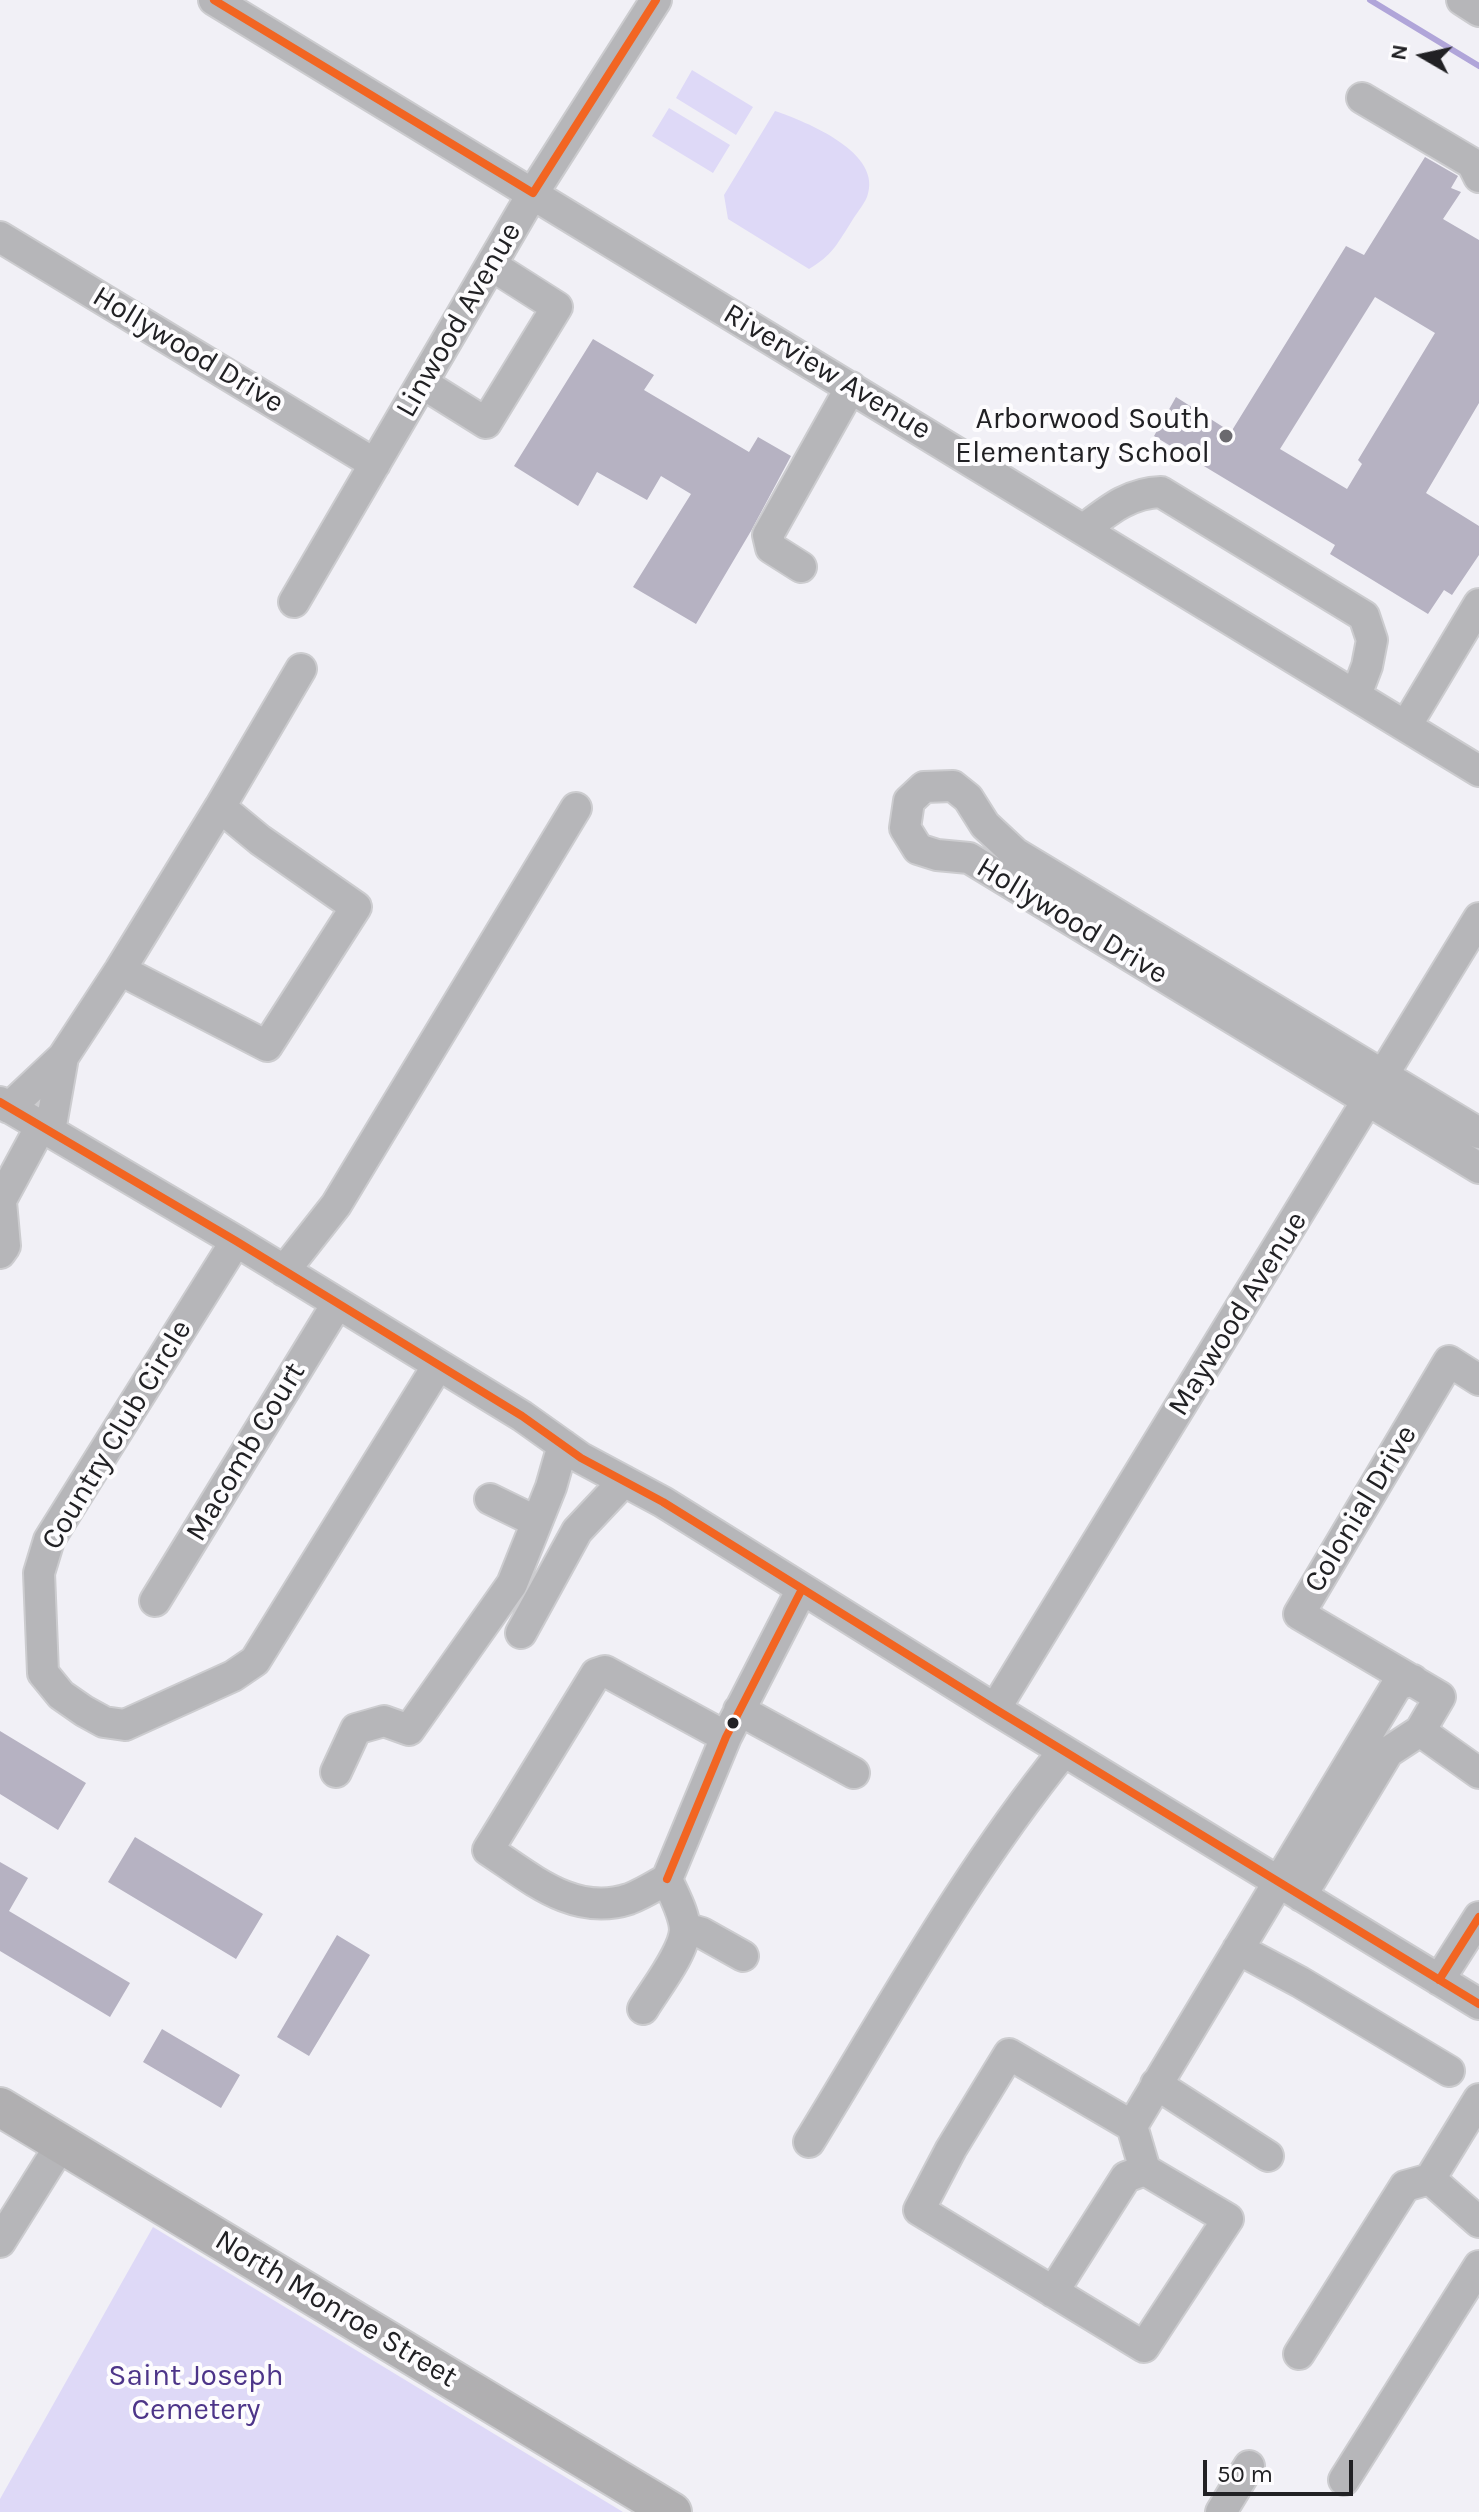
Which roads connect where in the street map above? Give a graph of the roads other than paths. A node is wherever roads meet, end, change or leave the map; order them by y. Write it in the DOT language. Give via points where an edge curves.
graph roads {
  1 [pos="214,0"];
  2 [pos="656,0"];
  3 [pos="1462,0"];
  4 [pos="1479,11"];
  5 [pos="1362,98"];
  6 [pos="1477,166"];
  7 [pos="533,193"];
  8 [pos="0,237"];
  9 [pos="491,265"];
  10 [pos="422,383"];
  11 [pos="851,387"];
  12 [pos="375,464"];
  13 [pos="1084,529"];
  14 [pos="801,567"];
  15 [pos="294,602"];
  16 [pos="1479,604"];
  17 [pos="301,669"];
  18 [pos="1356,695"];
  19 [pos="1406,726"];
  20 [pos="1479,771"];
  21 [pos="220,807"];
  22 [pos="576,808"];
  23 [pos="1479,918"];
  24 [pos="120,970"];
  25 [pos="63,1057"];
  26 [pos="1385,1075"];
  27 [pos="1369,1101"];
  28 [pos="4,1105"];
  29 [pos="46,1129"];
  30 [pos="1479,1133"];
  31 [pos="1479,1168"];
  32 [pos="0,1202"];
  33 [pos="236,1241"];
  34 [pos="0,1253"];
  35 [pos="284,1271"];
  36 [pos="337,1304"];
  37 [pos="437,1367"];
  38 [pos="1479,1380"];
  39 [pos="563,1445"];
  40 [pos="624,1481"];
  41 [pos="490,1499"];
  42 [pos="535,1521"];
  43 [pos="802,1589"];
  44 [pos="155,1601"];
  45 [pos="521,1633"];
  46 [pos="1413,1680"];
  47 [pos="995,1709"];
  48 [pos="732,1723"];
  49 [pos="1420,1731"];
  50 [pos="1064,1751"];
  51 [pos="336,1772"];
  52 [pos="854,1773"];
  53 [pos="1479,1773"];
  54 [pos="667,1879"];
  55 [pos="1289,1889"];
  56 [pos="1479,1917"];
  57 [pos="685,1928"];
  58 [pos="1238,1949"];
  59 [pos="743,1956"];
  60 [pos="1439,1980"];
  61 [pos="1479,2004"];
  62 [pos="643,2009"];
  63 [pos="1449,2071"];
  64 [pos="1156,2084"];
  65 [pos="1479,2099"];
  66 [pos="0,2107"];
  67 [pos="1132,2126"];
  68 [pos="809,2142"];
  69 [pos="62,2143"];
  70 [pos="1268,2156"];
  71 [pos="1145,2170"];
  72 [pos="1430,2179"];
  73 [pos="1479,2222"];
  74 [pos="0,2242"];
  75 [pos="1479,2266"];
  76 [pos="1053,2292"];
  77 [pos="1299,2354"];
  78 [pos="1249,2466"];
  79 [pos="1344,2480"];
  80 [pos="672,2512"];
  81 [pos="1221,2512"];
  1 -- 7 [label="street, Riverview Avenue"];
  2 -- 7 [label="street, Linwood Avenue"];
  3 -- 4 [label="street"];
  5 -- 6 [label="street"];
  7 -- 9 [label="street, Linwood Avenue"];
  7 -- 11 [label="street, Riverview Avenue"];
  8 -- 12 [label="street, Hollywood Drive"];
  9 -- 10 [label="street, Linwood Avenue"];
  9 -- 10 [label="street" via="557,307 486,423"];
  10 -- 12 [label="street, Linwood Avenue"];
  11 -- 13 [label="street, Riverview Avenue"];
  11 -- 14 [label="street" via="768,535 771,548"];
  12 -- 15 [label="street, Linwood Avenue"];
  13 -- 18 [label="street, Riverview Avenue"];
  13 -- 18 [label="street" via="1142,493 1161,492 1364,616 1372,640"];
  16 -- 19 [label="street"];
  17 -- 21 [label="street"];
  18 -- 19 [label="street, Riverview Avenue"];
  19 -- 20 [label="street, Riverview Avenue"];
  21 -- 24 [label="street"];
  21 -- 24 [label="street" via="356,907 267,1046"];
  22 -- 35 [label="street" via="336,1205"];
  23 -- 26 [label="street, Maywood Avenue"];
  24 -- 25 [label="street"];
  25 -- 28 [label="street"];
  25 -- 29 [label="street"];
  26 -- 27 [label="street, Maywood Avenue"];
  26 -- 27 [label="street, Hollywood Drive" via="1015,853 953,786 924,787 909,801 905,828 918,849 969,858"];
  26 -- 30 [label="street, Hollywood Drive"];
  27 -- 31 [label="street, Hollywood Drive"];
  27 -- 47 [label="street, Maywood Avenue"];
  28 -- 29 [label="street"];
  29 -- 32 [label="street"];
  29 -- 33 [label="street"];
  32 -- 34 [label="street" via="5,1246"];
  33 -- 35 [label="street"];
  33 -- 37 [label="street, Country Club Circle" via="49,1540 39,1573 43,1673 84,1711 125,1725 255,1661"];
  35 -- 36 [label="street"];
  36 -- 37 [label="street"];
  36 -- 44 [label="street, Macomb Court"];
  37 -- 39 [label="street"];
  38 -- 46 [label="street, Colonial Drive" via="1449,1361 1299,1614"];
  39 -- 40 [label="street"];
  39 -- 42 [label="street"];
  40 -- 43 [label="street"];
  40 -- 45 [label="street" via="577,1531"];
  41 -- 42 [label="street"];
  42 -- 51 [label="street" via="512,1584 409,1730 384,1721 356,1729"];
  43 -- 47 [label="street"];
  43 -- 48 [label="street"];
  46 -- 49 [label="street, Colonial Drive" via="1440,1697"];
  46 -- 55 [label="street" via="1397,1685"];
  47 -- 50 [label="street"];
  48 -- 52 [label="street"];
  48 -- 54 [label="street"];
  48 -- 54 [label="street" via="605,1671 596,1674 488,1850 560,1896 582,1904 629,1899"];
  49 -- 53 [label="street"];
  49 -- 55 [label="street, Colonial Drive" via="1388,1752"];
  50 -- 55 [label="street"];
  50 -- 68 [label="street" via="985,1854"];
  54 -- 57 [label="street"];
  55 -- 58 [label="street"];
  55 -- 60 [label="street"];
  56 -- 60 [label="street"];
  57 -- 59 [label="street"];
  57 -- 62 [label="street" via="682,1944"];
  58 -- 63 [label="street"];
  58 -- 64 [label="street"];
  60 -- 61 [label="street"];
  64 -- 67 [label="street"];
  64 -- 70 [label="street"];
  65 -- 72 [label="street"];
  66 -- 69 [label="main road, North Monroe Street"];
  67 -- 71 [label="street"];
  67 -- 76 [label="street" via="1009,2054 919,2210"];
  69 -- 74 [label="street"];
  69 -- 80 [label="main road, North Monroe Street"];
  71 -- 76 [label="street" via="1126,2177"];
  71 -- 76 [label="street" via="1228,2219 1144,2347"];
  72 -- 73 [label="street"];
  72 -- 77 [label="street" via="1405,2186"];
  75 -- 79 [label="street"];
  78 -- 81 [label="street"];
}
